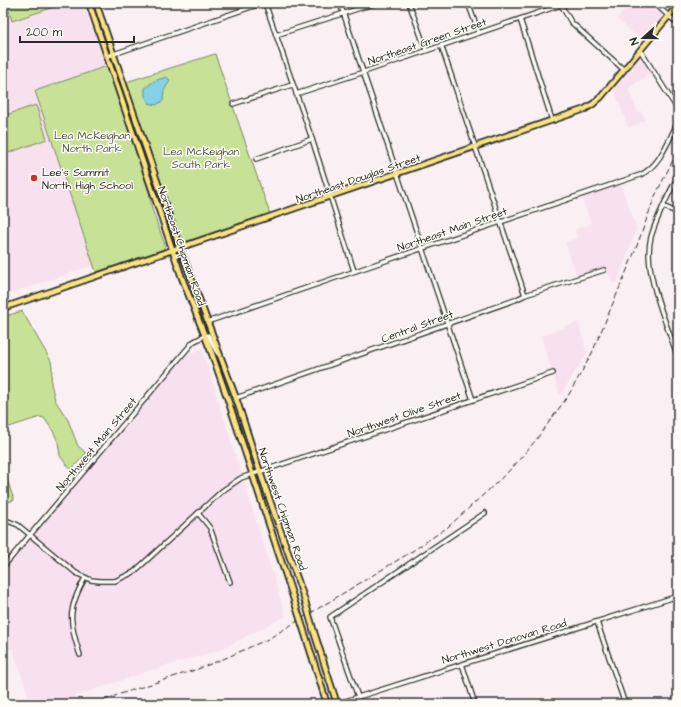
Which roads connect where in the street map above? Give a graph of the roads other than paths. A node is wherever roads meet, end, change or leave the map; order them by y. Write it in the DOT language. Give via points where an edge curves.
graph roads {
  1 [pos="89,3"];
  2 [pos="96,3"];
  3 [pos="264,3"];
  4 [pos="340,3"];
  5 [pos="376,3"];
  6 [pos="409,3"];
  7 [pos="468,3"];
  8 [pos="654,3"];
  9 [pos="562,4"];
  10 [pos="678,5"];
  11 [pos="344,14"];
  12 [pos="669,16"];
  13 [pos="520,19"];
  14 [pos="678,24"];
  15 [pos="478,32"];
  16 [pos="276,35"];
  17 [pos="441,45"];
  18 [pos="426,50"];
  19 [pos="640,50"];
  20 [pos="114,54"];
  21 [pos="108,56"];
  22 [pos="623,69"];
  23 [pos="364,72"];
  24 [pos="292,84"];
  25 [pos="296,94"];
  26 [pos="233,104"];
  27 [pos="678,110"];
  28 [pos="552,120"];
  29 [pos="678,122"];
  30 [pos="312,139"];
  31 [pos="475,146"];
  32 [pos="256,159"];
  33 [pos="397,174"];
  34 [pos="678,176"];
  35 [pos="330,197"];
  36 [pos="663,206"];
  37 [pos="678,213"];
  38 [pos="501,222"];
  39 [pos="180,248"];
  40 [pos="422,248"];
  41 [pos="173,250"];
  42 [pos="604,270"];
  43 [pos="354,271"];
  44 [pos="525,295"];
  45 [pos="3,308"];
  46 [pos="207,322"];
  47 [pos="448,324"];
  48 [pos="204,336"];
  49 [pos="222,357"];
  50 [pos="678,358"];
  51 [pos="553,373"];
  52 [pos="236,398"];
  53 [pos="473,400"];
  54 [pos="260,472"];
  55 [pos="253,474"];
  56 [pos="198,513"];
  57 [pos="485,513"];
  58 [pos="3,519"];
  59 [pos="30,535"];
  60 [pos="3,567"];
  61 [pos="85,578"];
  62 [pos="230,582"];
  63 [pos="678,596"];
  64 [pos="597,622"];
  65 [pos="80,655"];
  66 [pos="462,664"];
  67 [pos="358,697"];
  68 [pos="327,704"];
  69 [pos="337,704"];
  70 [pos="475,704"];
  71 [pos="625,704"];
  1 -- 21 [label="main road, Northeast Chipman Road"];
  2 -- 20 [label="main road, Northeast Chipman Road"];
  3 -- 16 [label="street"];
  3 -- 20 [label="street"];
  4 -- 11 [label="street"];
  5 -- 11 [label="street"];
  6 -- 18 [label="street"];
  7 -- 15 [label="street"];
  8 -- 12 [label="street"];
  9 -- 13 [label="street, Northeast Green Street"];
  9 -- 22 [label="street" via="571,22"];
  10 -- 12 [label="main road, Northeast Douglas Street"];
  11 -- 16 [label="street"];
  11 -- 23 [label="street"];
  12 -- 14 [label="street"];
  12 -- 19 [label="main road, Northeast Douglas Street"];
  13 -- 15 [label="street, Northeast Green Street"];
  13 -- 28 [label="street"];
  15 -- 17 [label="street, Northeast Green Street"];
  16 -- 24 [label="street"];
  17 -- 18 [label="street, Northeast Green Street"];
  17 -- 31 [label="street"];
  18 -- 23 [label="street, Northeast Green Street"];
  19 -- 22 [label="main road, Northeast Douglas Street"];
  19 -- 27 [label="street"];
  20 -- 21 [label="street"];
  20 -- 39 [label="main road, Northeast Chipman Road"];
  21 -- 41 [label="main road, Northeast Chipman Road"];
  22 -- 28 [label="main road, Northeast Douglas Street" via="593,104"];
  23 -- 25 [label="street, Northeast Green Street"];
  23 -- 33 [label="street"];
  24 -- 25 [label="street"];
  24 -- 26 [label="street"];
  25 -- 30 [label="street"];
  28 -- 31 [label="main road, Northeast Douglas Street"];
  29 -- 38 [label="street, Northeast Main Street" via="655,164 646,172"];
  30 -- 32 [label="street"];
  30 -- 35 [label="street"];
  31 -- 33 [label="main road, Northeast Douglas Street"];
  31 -- 38 [label="street"];
  33 -- 35 [label="main road, Northeast Douglas Street"];
  33 -- 40 [label="street"];
  34 -- 36 [label="street"];
  35 -- 39 [label="main road, Northeast Douglas Street"];
  35 -- 43 [label="street"];
  36 -- 37 [label="street"];
  36 -- 50 [label="street" via="651,238 649,268"];
  38 -- 40 [label="street, Northeast Main Street"];
  38 -- 44 [label="street"];
  39 -- 41 [label="main road, Northeast Douglas Street"];
  39 -- 46 [label="main road, Northeast Chipman Road"];
  40 -- 43 [label="street, Northeast Main Street"];
  40 -- 47 [label="street"];
  41 -- 45 [label="main road, Northeast Douglas Street"];
  41 -- 48 [label="main road, Northeast Chipman Road"];
  42 -- 44 [label="street, Central Street"];
  43 -- 46 [label="street, Northeast Main Street"];
  44 -- 47 [label="street, Central Street"];
  46 -- 49 [label="main road, Northwest Chipman Road"];
  47 -- 52 [label="street, Central Street"];
  47 -- 53 [label="street"];
  48 -- 49 [label="street" via="208,335"];
  48 -- 55 [label="main road, Northwest Chipman Road"];
  48 -- 59 [label="street, Northwest Main Street" via="193,342"];
  49 -- 52 [label="main road, Northwest Chipman Road"];
  51 -- 53 [label="street, Northwest Olive Street"];
  52 -- 54 [label="main road, Northwest Chipman Road"];
  53 -- 54 [label="street, Northwest Olive Street"];
  54 -- 55 [label="street, Northwest Olive Street"];
  54 -- 69 [label="main road, Northwest Chipman Road, bridge"];
  55 -- 56 [label="street, Northwest Olive Street" via="231,484"];
  55 -- 68 [label="main road, Northwest Chipman Road, bridge"];
  56 -- 61 [label="street, Northwest Olive Street" via="134,572 115,581"];
  56 -- 62 [label="street" via="210,528"];
  57 -- 67 [label="street" via="330,617"];
  58 -- 59 [label="street" via="18,525"];
  59 -- 60 [label="street, Northwest Main Street"];
  59 -- 61 [label="street"];
  61 -- 65 [label="street" via="71,610 73,632"];
  63 -- 64 [label="street, Northwest Donovan Road"];
  64 -- 66 [label="street, Northwest Donovan Road"];
  64 -- 71 [label="street"];
  66 -- 67 [label="street, Northwest Donovan Road"];
  66 -- 70 [label="street"];
  67 -- 69 [label="street, Northwest Donovan Road"];
}
